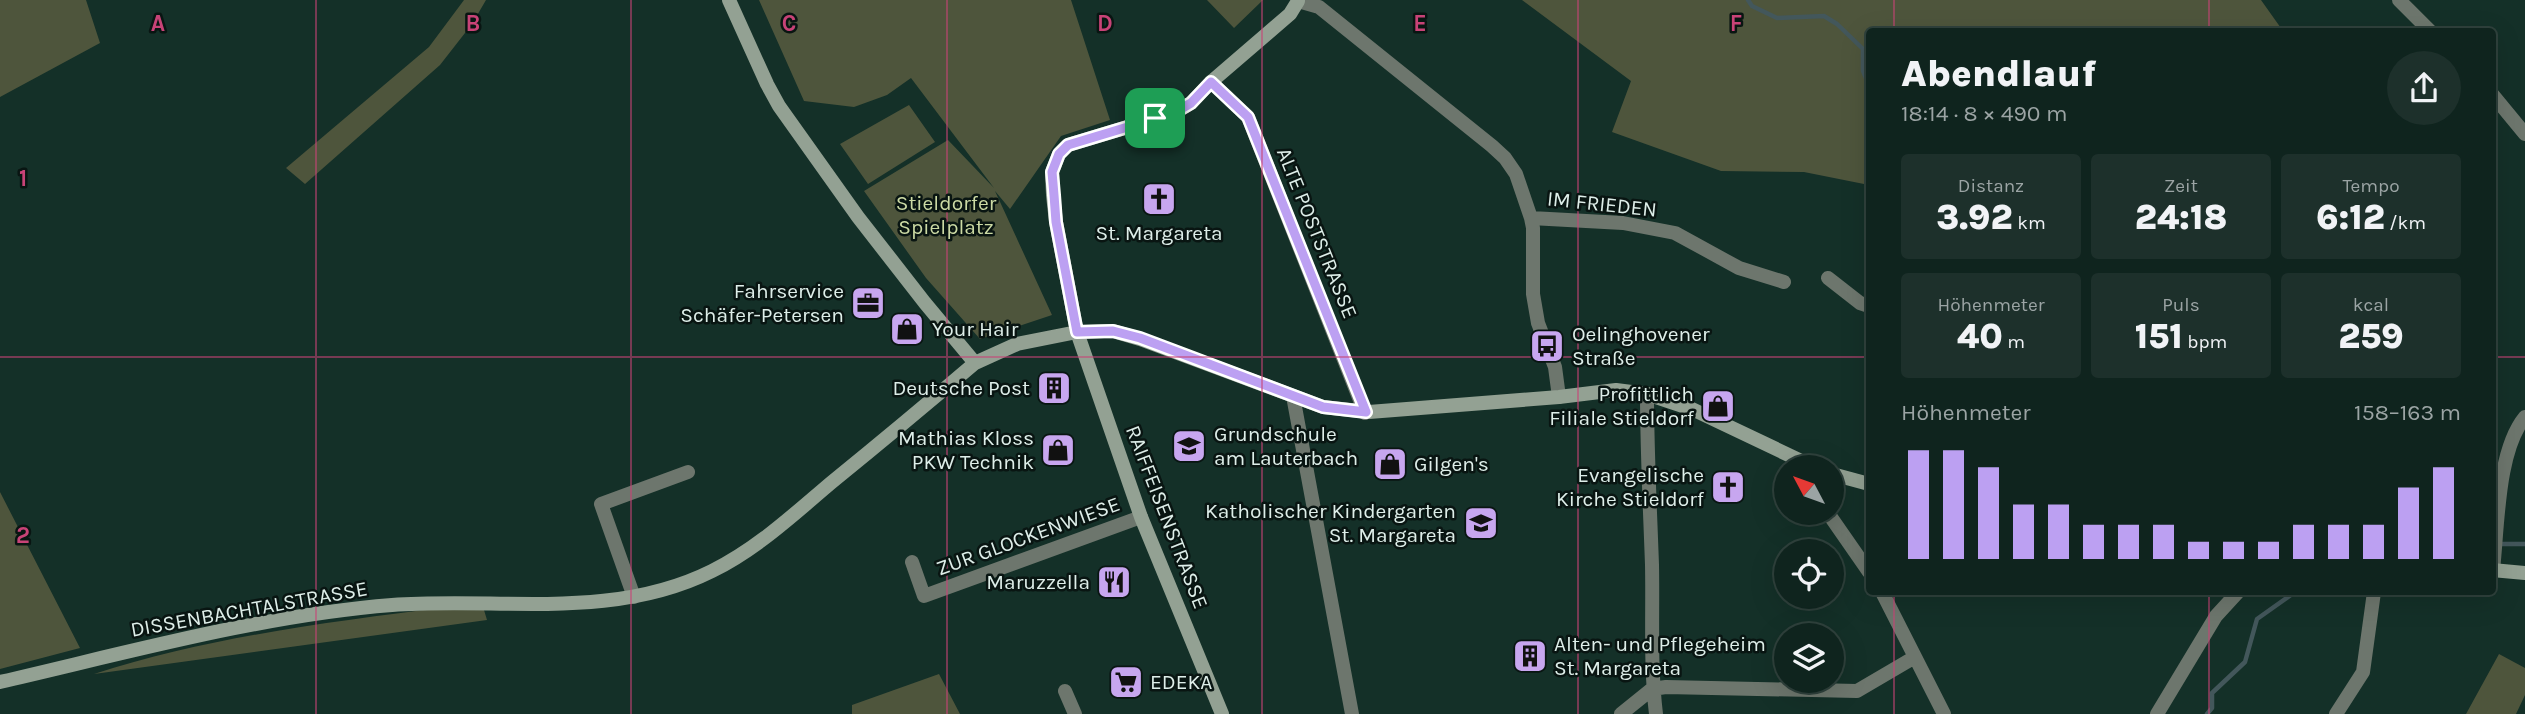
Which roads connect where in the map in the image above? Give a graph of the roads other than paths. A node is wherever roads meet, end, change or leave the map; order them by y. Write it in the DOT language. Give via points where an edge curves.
graph roads {
  1 [pos="729,0"];
  2 [pos="1298,0"];
  3 [pos="2399,0"];
  4 [pos="2427,28"];
  5 [pos="1211,82"];
  6 [pos="2496,99"];
  7 [pos="2525,134"];
  8 [pos="1531,218"];
  9 [pos="1828,278"];
  10 [pos="1784,282"];
  11 [pos="1866,305"];
  12 [pos="1077,332"];
  13 [pos="975,363"];
  14 [pos="1647,394"];
  15 [pos="1293,396"];
  16 [pos="1559,397"];
  17 [pos="1366,412"];
  18 [pos="2525,417"];
  19 [pos="1786,455"];
  20 [pos="688,472"];
  21 [pos="1844,477"];
  22 [pos="1866,483"];
  23 [pos="1141,517"];
  24 [pos="1836,525"];
  25 [pos="2496,529"];
  26 [pos="912,562"];
  27 [pos="1866,568"];
  28 [pos="2496,570"];
  29 [pos="2525,573"];
  30 [pos="1883,595"];
  31 [pos="2235,595"];
  32 [pos="2374,595"];
  33 [pos="634,597"];
  34 [pos="1914,657"];
  35 [pos="0,682"];
  36 [pos="1652,689"];
  37 [pos="1065,691"];
  38 [pos="1075,714"];
  39 [pos="1222,714"];
  40 [pos="1352,714"];
  41 [pos="1621,714"];
  42 [pos="1656,714"];
  43 [pos="1944,714"];
  44 [pos="2157,714"];
  45 [pos="2336,714"];
  1 -- 13 [label="main road" via="779,106 858,217"];
  2 -- 5 [label="main road, RAIFFEISENSTRASSE" via="1290,14"];
  2 -- 8 [label="street" via="1319,6 1499,152 1516,174"];
  3 -- 4 [label="street"];
  5 -- 12 [label="main road, RAIFFEISENSTRASSE" via="1174,113 1068,145 1059,154 1052,172 1056,222"];
  5 -- 17 [label="street, ALTE POSTSTRASSE" via="1248,117"];
  6 -- 7 [label="street"];
  8 -- 10 [label="street, IM FRIEDEN" via="1623,223 1675,233 1739,268"];
  8 -- 16 [label="street" via="1535,306 1555,367"];
  9 -- 11 [label="street"];
  12 -- 13 [label="main road" via="1017,344"];
  12 -- 15 [label="main road" via="1113,331 1140,338"];
  12 -- 23 [label="main road, RAIFFEISENSTRASSE"];
  13 -- 33 [label="main road, DISSENBACHTALSTRASSE" via="762,540 711,571"];
  14 -- 16 [label="main road" via="1616,390"];
  14 -- 19 [label="main road" via="1692,409"];
  14 -- 36 [label="street"];
  15 -- 17 [label="main road" via="1331,408"];
  15 -- 40 [label="street"];
  16 -- 17 [label="main road"];
  18 -- 25 [label="street" via="2513,436"];
  20 -- 33 [label="street" via="601,504"];
  21 -- 22 [label="main road"];
  23 -- 26 [label="street, ZUR GLOCKENWIESE" via="924,596"];
  23 -- 39 [label="main road, RAIFFEISENSTRASSE"];
  24 -- 27 [label="street"];
  28 -- 29 [label="main road"];
  30 -- 34 [label="street"];
  31 -- 44 [label="street" via="2216,616"];
  32 -- 45 [label="street" via="2363,672"];
  33 -- 35 [label="main road, DISSENBACHTALSTRASSE" via="554,605 486,602 377,607 248,627"];
  34 -- 36 [label="street" via="1857,691"];
  34 -- 43 [label="street"];
  36 -- 41 [label="street"];
  36 -- 42 [label="street"];
  37 -- 38 [label="street"];
}
